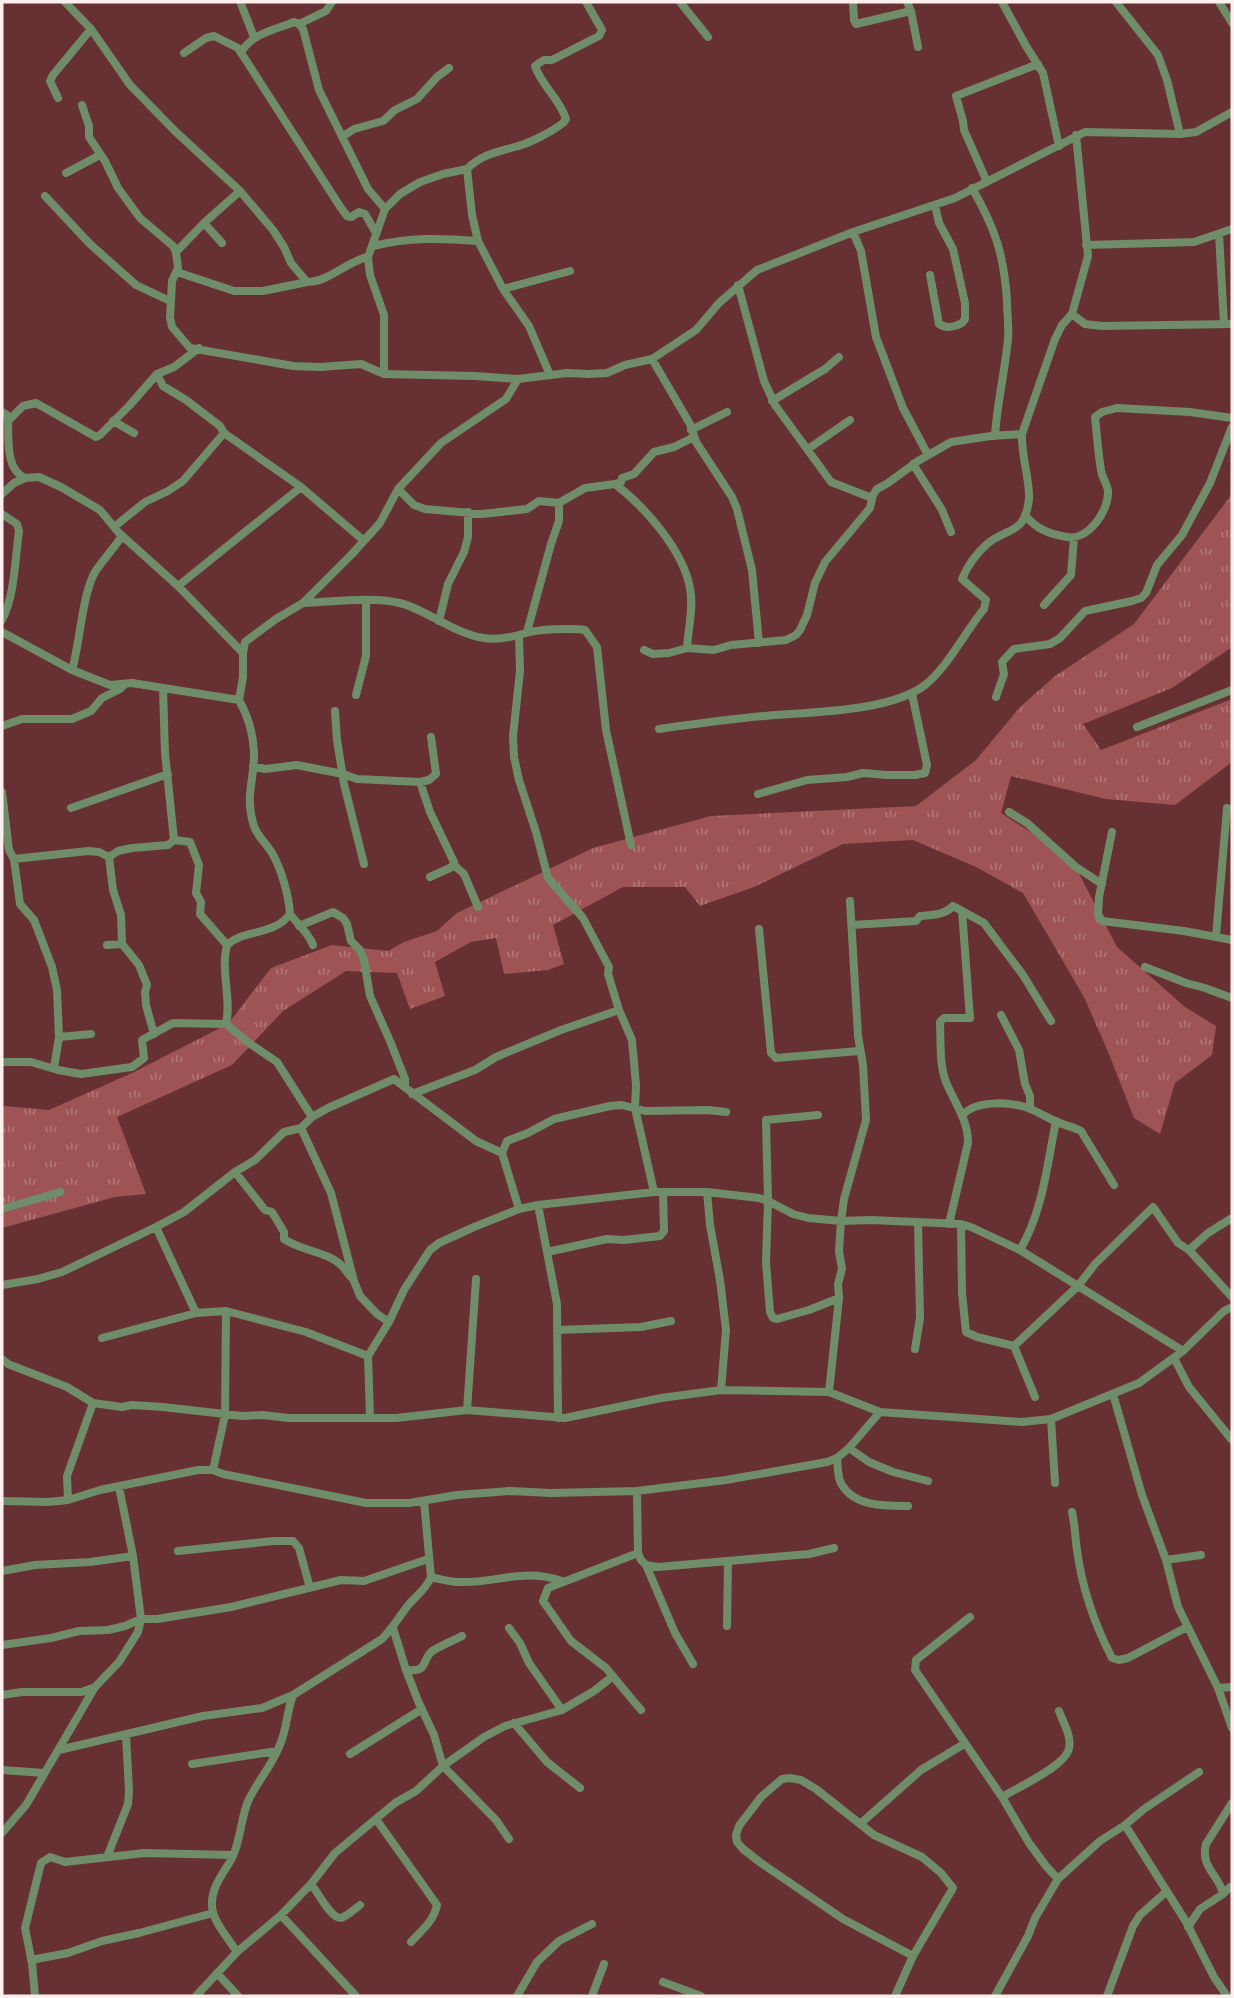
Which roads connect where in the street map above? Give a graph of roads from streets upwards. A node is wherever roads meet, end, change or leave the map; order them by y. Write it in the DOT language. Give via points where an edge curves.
graph roads {
  1 [pos="65,2"];
  2 [pos="332,2"];
  3 [pos="586,2"];
  4 [pos="680,2"];
  5 [pos="853,2"];
  6 [pos="907,2"];
  7 [pos="1002,2"];
  8 [pos="1116,2"];
  9 [pos="1219,2"];
  10 [pos="241,4"];
  11 [pos="911,11"];
  12 [pos="299,23"];
  13 [pos="1232,23"];
  14 [pos="92,29"];
  15 [pos="254,37"];
  16 [pos="708,37"];
  17 [pos="918,47"];
  18 [pos="184,53"];
  19 [pos="241,53"];
  20 [pos="1038,64"];
  21 [pos="449,68"];
  22 [pos="58,98"];
  23 [pos="82,105"];
  24 [pos="1232,112"];
  25 [pos="1180,134"];
  26 [pos="1076,135"];
  27 [pos="342,137"];
  28 [pos="1059,146"];
  29 [pos="100,155"];
  30 [pos="467,169"];
  31 [pos="66,173"];
  32 [pos="987,182"];
  33 [pos="972,188"];
  34 [pos="240,191"];
  35 [pos="45,196"];
  36 [pos="935,205"];
  37 [pos="385,209"];
  38 [pos="204,223"];
  39 [pos="1232,229"];
  40 [pos="853,232"];
  41 [pos="376,233"];
  42 [pos="1219,234"];
  43 [pos="478,241"];
  44 [pos="222,243"];
  45 [pos="1086,245"];
  46 [pos="373,246"];
  47 [pos="176,252"];
  48 [pos="368,257"];
  49 [pos="570,271"];
  50 [pos="177,272"];
  51 [pos="930,275"];
  52 [pos="307,282"];
  53 [pos="738,285"];
  54 [pos="503,289"];
  55 [pos="170,301"];
  56 [pos="1072,314"];
  57 [pos="1228,324"];
  58 [pos="199,348"];
  59 [pos="839,358"];
  60 [pos="652,359"];
  61 [pos="157,374"];
  62 [pos="384,374"];
  63 [pos="550,375"];
  64 [pos="518,379"];
  65 [pos="772,401"];
  66 [pos="2,412"];
  67 [pos="727,412"];
  68 [pos="1232,418"];
  69 [pos="850,420"];
  70 [pos="8,421"];
  71 [pos="113,421"];
  72 [pos="1232,427"];
  73 [pos="134,433"];
  74 [pos="224,433"];
  75 [pos="693,434"];
  76 [pos="1022,434"];
  77 [pos="995,436"];
  78 [pos="808,449"];
  79 [pos="928,455"];
  80 [pos="913,464"];
  81 [pos="25,478"];
  82 [pos="615,484"];
  83 [pos="301,486"];
  84 [pos="398,489"];
  85 [pos="2,494"];
  86 [pos="872,498"];
  87 [pos="559,503"];
  88 [pos="468,512"];
  89 [pos="2,514"];
  90 [pos="1026,515"];
  91 [pos="114,527"];
  92 [pos="951,532"];
  93 [pos="122,536"];
  94 [pos="1073,538"];
  95 [pos="363,540"];
  96 [pos="178,586"];
  97 [pos="366,601"];
  98 [pos="303,603"];
  99 [pos="1044,605"];
  100 [pos="2,620"];
  101 [pos="439,621"];
  102 [pos="2,632"];
  103 [pos="523,634"];
  104 [pos="759,643"];
  105 [pos="687,648"];
  106 [pos="644,650"];
  107 [pos="243,653"];
  108 [pos="72,670"];
  109 [pos="125,684"];
  110 [pos="163,689"];
  111 [pos="1232,690"];
  112 [pos="912,694"];
  113 [pos="356,695"];
  114 [pos="996,696"];
  115 [pos="239,700"];
  116 [pos="335,711"];
  117 [pos="2,726"];
  118 [pos="1137,726"];
  119 [pos="659,729"];
  120 [pos="431,737"];
  121 [pos="253,766"];
  122 [pos="168,774"];
  123 [pos="344,774"];
  124 [pos="420,782"];
  125 [pos="2,792"];
  126 [pos="758,794"];
  127 [pos="71,808"];
  128 [pos="1227,808"];
  129 [pos="1009,812"];
  130 [pos="1112,832"];
  131 [pos="174,840"];
  132 [pos="631,845"];
  133 [pos="109,857"];
  134 [pos="14,859"];
  135 [pos="364,864"];
  136 [pos="454,865"];
  137 [pos="430,877"];
  138 [pos="1102,884"];
  139 [pos="850,901"];
  140 [pos="478,907"];
  141 [pos="962,911"];
  142 [pos="290,914"];
  143 [pos="852,925"];
  144 [pos="299,926"];
  145 [pos="759,929"];
  146 [pos="1216,936"];
  147 [pos="1232,940"];
  148 [pos="122,944"];
  149 [pos="107,945"];
  150 [pos="228,945"];
  151 [pos="313,945"];
  152 [pos="1145,967"];
  153 [pos="1232,998"];
  154 [pos="619,1010"];
  155 [pos="1001,1014"];
  156 [pos="1051,1021"];
  157 [pos="226,1024"];
  158 [pos="91,1034"];
  159 [pos="154,1034"];
  160 [pos="59,1037"];
  161 [pos="859,1051"];
  162 [pos="2,1062"];
  163 [pos="54,1068"];
  164 [pos="409,1090"];
  165 [pos="635,1108"];
  166 [pos="1030,1110"];
  167 [pos="726,1112"];
  168 [pos="818,1115"];
  169 [pos="962,1116"];
  170 [pos="312,1117"];
  171 [pos="1056,1121"];
  172 [pos="301,1128"];
  173 [pos="502,1153"];
  174 [pos="235,1172"];
  175 [pos="1114,1185"];
  176 [pos="60,1192"];
  177 [pos="658,1192"];
  178 [pos="707,1192"];
  179 [pos="768,1201"];
  180 [pos="538,1205"];
  181 [pos="2,1209"];
  182 [pos="519,1209"];
  183 [pos="1232,1218"];
  184 [pos="841,1221"];
  185 [pos="918,1223"];
  186 [pos="949,1224"];
  187 [pos="961,1224"];
  188 [pos="156,1227"];
  189 [pos="1020,1250"];
  190 [pos="1189,1250"];
  191 [pos="547,1252"];
  192 [pos="476,1279"];
  193 [pos="354,1281"];
  194 [pos="2,1284"];
  195 [pos="1078,1286"];
  196 [pos="1232,1297"];
  197 [pos="839,1298"];
  198 [pos="1232,1307"];
  199 [pos="226,1311"];
  200 [pos="196,1313"];
  201 [pos="671,1321"];
  202 [pos="389,1322"];
  203 [pos="557,1330"];
  204 [pos="102,1338"];
  205 [pos="1014,1346"];
  206 [pos="915,1349"];
  207 [pos="1184,1351"];
  208 [pos="368,1356"];
  209 [pos="1174,1357"];
  210 [pos="2,1359"];
  211 [pos="721,1390"];
  212 [pos="830,1392"];
  213 [pos="1113,1394"];
  214 [pos="1035,1396"];
  215 [pos="93,1403"];
  216 [pos="467,1410"];
  217 [pos="880,1412"];
  218 [pos="225,1415"];
  219 [pos="370,1418"];
  220 [pos="558,1418"];
  221 [pos="1052,1419"];
  222 [pos="1232,1439"];
  223 [pos="849,1448"];
  224 [pos="837,1458"];
  225 [pos="213,1470"];
  226 [pos="928,1481"];
  227 [pos="1055,1483"];
  228 [pos="120,1487"];
  229 [pos="636,1492"];
  230 [pos="68,1500"];
  231 [pos="2,1501"];
  232 [pos="424,1501"];
  233 [pos="908,1506"];
  234 [pos="1072,1512"];
  235 [pos="834,1548"];
  236 [pos="178,1551"];
  237 [pos="638,1553"];
  238 [pos="1201,1555"];
  239 [pos="133,1556"];
  240 [pos="428,1559"];
  241 [pos="1166,1560"];
  242 [pos="727,1561"];
  243 [pos="646,1565"];
  244 [pos="2,1571"];
  245 [pos="547,1576"];
  246 [pos="431,1577"];
  247 [pos="562,1581"];
  248 [pos="310,1588"];
  249 [pos="548,1588"];
  250 [pos="970,1617"];
  251 [pos="141,1619"];
  252 [pos="727,1626"];
  253 [pos="1187,1627"];
  254 [pos="393,1628"];
  255 [pos="509,1628"];
  256 [pos="462,1636"];
  257 [pos="2,1645"];
  258 [pos="693,1664"];
  259 [pos="406,1670"];
  260 [pos="613,1676"];
  261 [pos="95,1687"];
  262 [pos="1232,1687"];
  263 [pos="1218,1688"];
  264 [pos="2,1695"];
  265 [pos="293,1695"];
  266 [pos="422,1709"];
  267 [pos="562,1710"];
  268 [pos="640,1710"];
  269 [pos="1059,1711"];
  270 [pos="514,1723"];
  271 [pos="1232,1728"];
  272 [pos="126,1735"];
  273 [pos="964,1744"];
  274 [pos="59,1750"];
  275 [pos="277,1751"];
  276 [pos="350,1754"];
  277 [pos="192,1764"];
  278 [pos="443,1766"];
  279 [pos="2,1770"];
  280 [pos="1199,1772"];
  281 [pos="44,1773"];
  282 [pos="580,1788"];
  283 [pos="1002,1797"];
  284 [pos="1232,1803"];
  285 [pos="376,1819"];
  286 [pos="860,1824"];
  287 [pos="1125,1825"];
  288 [pos="2,1833"];
  289 [pos="509,1839"];
  290 [pos="233,1855"];
  291 [pos="107,1857"];
  292 [pos="1058,1878"];
  293 [pos="312,1884"];
  294 [pos="1232,1888"];
  295 [pos="1167,1892"];
  296 [pos="1223,1894"];
  297 [pos="360,1905"];
  298 [pos="213,1913"];
  299 [pos="281,1915"];
  300 [pos="592,1924"];
  301 [pos="1188,1927"];
  302 [pos="411,1942"];
  303 [pos="237,1952"];
  304 [pos="913,1956"];
  305 [pos="31,1959"];
  306 [pos="604,1964"];
  307 [pos="218,1973"];
  308 [pos="663,1982"];
  309 [pos="999,1995"];
  310 [pos="35,1996"];
  311 [pos="196,1996"];
  312 [pos="238,1996"];
  313 [pos="356,1996"];
  314 [pos="517,1996"];
  315 [pos="592,1996"];
  316 [pos="701,1996"];
  317 [pos="895,1996"];
  318 [pos="1107,1996"];
  319 [pos="1229,1996"];
  1 -- 14 [label="street"];
  2 -- 12 [label="street" via="326,10"];
  3 -- 30 [label="street" via="602,30 599,36 535,66 563,111 563,123 522,145 485,155"];
  4 -- 16 [label="street"];
  5 -- 11 [label="street" via="856,24"];
  6 -- 11 [label="street"];
  7 -- 20 [label="street"];
  8 -- 25 [label="street" via="1158,55"];
  9 -- 13 [label="street"];
  10 -- 15 [label="street"];
  11 -- 17 [label="street"];
  12 -- 15 [label="street"];
  12 -- 27 [label="street" via="319,90"];
  14 -- 22 [label="street" via="52,75"];
  14 -- 34 [label="street" via="130,85"];
  15 -- 19 [label="street"];
  18 -- 19 [label="street" via="214,36"];
  19 -- 41 [label="street" via="347,216 365,214"];
  20 -- 28 [label="street"];
  20 -- 32 [label="street" via="956,96 964,130"];
  21 -- 27 [label="street" via="417,99 383,121"];
  23 -- 29 [label="street" via="89,137"];
  24 -- 25 [label="street" via="1196,132"];
  25 -- 26 [label="street"];
  26 -- 28 [label="street"];
  26 -- 45 [label="street"];
  27 -- 37 [label="street" via="368,189"];
  28 -- 32 [label="street"];
  29 -- 31 [label="street"];
  29 -- 47 [label="street" via="139,218"];
  30 -- 37 [label="street" via="420,182"];
  30 -- 43 [label="street"];
  32 -- 33 [label="street"];
  33 -- 36 [label="street"];
  33 -- 77 [label="street" via="994,232 1005,272 1008,339"];
  34 -- 38 [label="street"];
  34 -- 52 [label="street"];
  35 -- 55 [label="street" via="136,285"];
  36 -- 40 [label="street"];
  36 -- 51 [label="street" via="953,249 965,303 962,323 939,324"];
  37 -- 41 [label="street"];
  38 -- 44 [label="street"];
  38 -- 47 [label="street"];
  39 -- 42 [label="street"];
  40 -- 53 [label="street" via="757,270"];
  40 -- 79 [label="street" via="861,251 876,337 902,408"];
  41 -- 46 [label="street"];
  42 -- 45 [label="street" via="1194,242"];
  42 -- 57 [label="street"];
  43 -- 46 [label="street" via="402,239"];
  43 -- 54 [label="street"];
  45 -- 56 [label="street" via="1088,256"];
  46 -- 48 [label="street"];
  47 -- 50 [label="street"];
  48 -- 52 [label="street"];
  48 -- 62 [label="street" via="384,315"];
  49 -- 54 [label="street"];
  50 -- 52 [label="street" via="234,291 263,291"];
  50 -- 55 [label="street"];
  53 -- 60 [label="street" via="695,330"];
  53 -- 65 [label="street"];
  54 -- 63 [label="street" via="529,326"];
  55 -- 58 [label="street" via="173,327 190,348"];
  56 -- 57 [label="street" via="1084,324 1102,326"];
  56 -- 76 [label="street" via="1055,339"];
  58 -- 61 [label="street"];
  58 -- 62 [label="street" via="293,366 361,364"];
  59 -- 65 [label="street"];
  60 -- 63 [label="street" via="607,373"];
  60 -- 75 [label="street"];
  61 -- 71 [label="street"];
  61 -- 74 [label="street" via="163,386"];
  62 -- 64 [label="street"];
  63 -- 64 [label="street"];
  64 -- 84 [label="street" via="506,399 442,443"];
  65 -- 78 [label="street"];
  66 -- 70 [label="street"];
  67 -- 75 [label="street"];
  68 -- 94 [label="street" via="1116,408 1095,417 1107,500 1090,531"];
  69 -- 78 [label="street"];
  70 -- 71 [label="street" via="23,406 36,403 96,437"];
  70 -- 81 [label="street" via="12,464"];
  71 -- 73 [label="street"];
  72 -- 114 [label="street" via="1210,484 1182,535 1157,565 1146,593 1132,601 1084,611 1050,644 1014,649 1003,662"];
  74 -- 83 [label="street"];
  74 -- 91 [label="street" via="183,481 145,502"];
  75 -- 82 [label="street" via="674,447 654,452 634,474"];
  75 -- 104 [label="street" via="737,509 752,570"];
  76 -- 77 [label="street"];
  76 -- 90 [label="street" via="1029,498"];
  77 -- 79 [label="street" via="951,442"];
  78 -- 86 [label="street" via="831,482"];
  79 -- 80 [label="street"];
  80 -- 86 [label="street" via="877,489"];
  80 -- 92 [label="street"];
  81 -- 85 [label="street"];
  81 -- 91 [label="street" via="39,477 61,487 100,510"];
  82 -- 87 [label="street" via="585,488"];
  82 -- 105 [label="street" via="661,530 690,586"];
  83 -- 95 [label="street"];
  83 -- 96 [label="street"];
  84 -- 88 [label="street" via="425,509"];
  84 -- 95 [label="street" via="380,523"];
  86 -- 104 [label="street" via="866,514 825,562 800,630 786,640"];
  87 -- 88 [label="street" via="539,501 527,509"];
  87 -- 103 [label="street" via="559,521"];
  88 -- 101 [label="street" via="468,537 448,584"];
  89 -- 100 [label="street" via="17,524 19,531"];
  90 -- 94 [label="street" via="1034,526"];
  90 -- 112 [label="street" via="1018,528 988,543 969,565 962,579 986,600 984,609 928,683"];
  91 -- 93 [label="street"];
  93 -- 96 [label="street"];
  93 -- 108 [label="street" via="94,574"];
  94 -- 99 [label="street" via="1071,575"];
  95 -- 98 [label="street"];
  96 -- 107 [label="street"];
  97 -- 98 [label="street"];
  97 -- 101 [label="street" via="402,604"];
  97 -- 113 [label="street" via="366,656"];
  98 -- 107 [label="street" via="257,631 245,642"];
  101 -- 103 [label="street" via="483,638"];
  102 -- 108 [label="street"];
  103 -- 132 [label="street" via="585,630 597,647 606,730"];
  103 -- 154 [label="street" via="513,736 519,780 548,878 583,918 609,967"];
  104 -- 105 [label="street" via="715,650"];
  105 -- 106 [label="street" via="653,654"];
  107 -- 115 [label="street"];
  108 -- 109 [label="street" via="110,685"];
  109 -- 110 [label="street"];
  109 -- 117 [label="street" via="102,698 92,711 72,719 22,719"];
  110 -- 115 [label="street"];
  110 -- 122 [label="street"];
  111 -- 118 [label="street"];
  112 -- 119 [label="street" via="836,711"];
  112 -- 126 [label="street" via="925,773 863,773 807,780"];
  115 -- 121 [label="street" via="253,739"];
  116 -- 123 [label="street"];
  120 -- 124 [label="street" via="436,774"];
  121 -- 123 [label="street" via="297,765"];
  121 -- 142 [label="street" via="248,797 254,826 277,863"];
  122 -- 127 [label="street"];
  122 -- 131 [label="street"];
  123 -- 124 [label="street" via="356,779"];
  123 -- 135 [label="street"];
  124 -- 136 [label="street"];
  125 -- 134 [label="street"];
  128 -- 146 [label="street"];
  129 -- 138 [label="street"];
  130 -- 138 [label="street"];
  131 -- 133 [label="street" via="167,845 118,851"];
  131 -- 150 [label="street" via="190,842 199,865 196,893 201,914"];
  133 -- 134 [label="street" via="88,851"];
  133 -- 148 [label="street"];
  134 -- 160 [label="street" via="20,904 34,920 52,967"];
  136 -- 137 [label="street"];
  136 -- 140 [label="street" via="464,874"];
  138 -- 146 [label="street" via="1098,914 1102,921"];
  139 -- 143 [label="street"];
  141 -- 143 [label="street" via="954,906 916,921"];
  141 -- 156 [label="street" via="984,923"];
  141 -- 169 [label="street" via="970,1018 940,1022 945,1079"];
  142 -- 144 [label="street"];
  142 -- 150 [label="street" via="282,923"];
  143 -- 161 [label="street"];
  144 -- 151 [label="street"];
  144 -- 164 [label="street" via="333,912 344,918 351,941 364,960 370,996"];
  145 -- 161 [label="street" via="771,1053 776,1058"];
  146 -- 147 [label="street"];
  148 -- 149 [label="street"];
  148 -- 159 [label="street" via="139,965 147,985 146,1005"];
  150 -- 157 [label="street"];
  152 -- 153 [label="street"];
  154 -- 164 [label="street" via="475,1069"];
  154 -- 165 [label="street" via="632,1040"];
  155 -- 166 [label="street" via="1019,1050"];
  157 -- 159 [label="street" via="173,1023"];
  157 -- 170 [label="street" via="277,1062"];
  158 -- 160 [label="street"];
  159 -- 163 [label="street" via="142,1040 144,1058 132,1067 81,1074"];
  160 -- 163 [label="street"];
  161 -- 184 [label="street" via="866,1119"];
  162 -- 163 [label="street" via="26,1061"];
  164 -- 170 [label="street" via="394,1079"];
  164 -- 173 [label="street" via="476,1141"];
  165 -- 167 [label="street"];
  165 -- 173 [label="street" via="610,1106 554,1119 507,1141"];
  165 -- 177 [label="street"];
  166 -- 169 [label="street" via="996,1104 972,1108"];
  166 -- 171 [label="street"];
  168 -- 179 [label="street" via="766,1120"];
  169 -- 186 [label="street" via="967,1122 968,1143"];
  170 -- 172 [label="street"];
  171 -- 175 [label="street" via="1081,1132"];
  171 -- 189 [label="street" via="1038,1212"];
  172 -- 174 [label="street" via="284,1132"];
  172 -- 193 [label="street" via="331,1193"];
  173 -- 182 [label="street"];
  174 -- 188 [label="street" via="184,1212"];
  174 -- 193 [label="street" via="265,1210 272,1212 284,1239 340,1264"];
  176 -- 181 [label="street"];
  177 -- 178 [label="street"];
  177 -- 180 [label="street"];
  177 -- 191 [label="street" via="664,1231 660,1236 607,1239"];
  178 -- 179 [label="street"];
  178 -- 211 [label="street" via="726,1330"];
  179 -- 184 [label="street" via="801,1216"];
  179 -- 197 [label="street" via="766,1262 773,1318"];
  180 -- 182 [label="street"];
  180 -- 191 [label="street"];
  182 -- 202 [label="street" via="430,1250"];
  183 -- 190 [label="street"];
  184 -- 185 [label="street"];
  184 -- 197 [label="street"];
  185 -- 186 [label="street"];
  185 -- 206 [label="street"];
  186 -- 187 [label="street"];
  187 -- 189 [label="street"];
  187 -- 205 [label="street" via="966,1332"];
  188 -- 194 [label="street" via="62,1272"];
  188 -- 200 [label="street"];
  189 -- 195 [label="street"];
  190 -- 195 [label="street" via="1178,1243 1153,1208"];
  190 -- 196 [label="street"];
  191 -- 203 [label="street"];
  192 -- 216 [label="street"];
  193 -- 202 [label="street" via="360,1296"];
  195 -- 205 [label="street"];
  195 -- 207 [label="street"];
  197 -- 212 [label="street"];
  198 -- 207 [label="street"];
  199 -- 200 [label="street"];
  199 -- 208 [label="street" via="306,1332"];
  199 -- 218 [label="street"];
  200 -- 204 [label="street"];
  201 -- 203 [label="street" via="641,1327"];
  202 -- 208 [label="street"];
  203 -- 220 [label="street"];
  205 -- 214 [label="street"];
  207 -- 209 [label="street"];
  208 -- 219 [label="street"];
  209 -- 213 [label="street" via="1139,1383"];
  209 -- 222 [label="street" via="1189,1387"];
  210 -- 215 [label="street"];
  211 -- 212 [label="street"];
  211 -- 220 [label="street"];
  212 -- 217 [label="street"];
  213 -- 221 [label="street"];
  213 -- 241 [label="street"];
  215 -- 218 [label="street"];
  215 -- 230 [label="street" via="67,1476"];
  216 -- 219 [label="street"];
  216 -- 220 [label="street"];
  217 -- 221 [label="street" via="1022,1422"];
  217 -- 223 [label="street"];
  218 -- 219 [label="street"];
  218 -- 225 [label="street"];
  221 -- 227 [label="street"];
  223 -- 224 [label="street"];
  223 -- 226 [label="street" via="869,1462"];
  224 -- 229 [label="street"];
  224 -- 233 [label="street" via="840,1483 853,1497 872,1504"];
  225 -- 228 [label="street"];
  225 -- 232 [label="street" via="366,1503"];
  228 -- 230 [label="street"];
  228 -- 239 [label="street"];
  229 -- 232 [label="street" via="510,1491"];
  229 -- 237 [label="street"];
  230 -- 231 [label="street"];
  232 -- 240 [label="street"];
  234 -- 253 [label="street" via="1087,1596 1112,1658 1128,1658"];
  235 -- 242 [label="street"];
  236 -- 248 [label="street" via="293,1541"];
  237 -- 243 [label="street"];
  237 -- 247 [label="street"];
  238 -- 241 [label="street"];
  239 -- 244 [label="street"];
  239 -- 251 [label="street"];
  240 -- 246 [label="street"];
  240 -- 248 [label="street" via="364,1581 341,1580"];
  241 -- 253 [label="street"];
  242 -- 243 [label="street"];
  242 -- 252 [label="street"];
  243 -- 258 [label="street"];
  245 -- 246 [label="street" via="457,1583"];
  245 -- 247 [label="street"];
  245 -- 249 [label="street"];
  246 -- 254 [label="street"];
  247 -- 249 [label="street"];
  248 -- 251 [label="street"];
  249 -- 260 [label="street" via="544,1601 572,1641"];
  250 -- 273 [label="street" via="916,1660 915,1670"];
  251 -- 257 [label="street" via="107,1630"];
  251 -- 261 [label="street" via="119,1662"];
  253 -- 263 [label="street"];
  254 -- 259 [label="street"];
  254 -- 265 [label="street"];
  255 -- 267 [label="street"];
  256 -- 259 [label="street" via="430,1653 425,1666"];
  259 -- 266 [label="street"];
  260 -- 267 [label="street"];
  260 -- 268 [label="street"];
  261 -- 264 [label="street" via="82,1692"];
  261 -- 274 [label="street"];
  262 -- 263 [label="street"];
  263 -- 271 [label="street"];
  265 -- 272 [label="street" via="262,1709 203,1716"];
  265 -- 275 [label="street"];
  266 -- 276 [label="street"];
  266 -- 278 [label="street"];
  267 -- 270 [label="street"];
  269 -- 283 [label="street" via="1070,1745 1066,1757"];
  270 -- 278 [label="street" via="484,1737"];
  270 -- 282 [label="street" via="547,1762"];
  272 -- 274 [label="street"];
  272 -- 291 [label="street" via="128,1804"];
  273 -- 283 [label="street"];
  273 -- 286 [label="street" via="921,1770"];
  274 -- 281 [label="street"];
  275 -- 277 [label="street"];
  275 -- 290 [label="street" via="248,1801"];
  278 -- 285 [label="street"];
  278 -- 289 [label="street"];
  279 -- 281 [label="street"];
  280 -- 287 [label="street"];
  281 -- 288 [label="street" via="26,1805"];
  283 -- 292 [label="street" via="1029,1843"];
  284 -- 296 [label="street" via="1204,1852"];
  285 -- 293 [label="street" via="335,1853"];
  285 -- 302 [label="street" via="437,1905"];
  286 -- 304 [label="street" via="922,1857 954,1888"];
  286 -- 304 [label="street" via="808,1784 790,1778 782,1779 761,1797 736,1835 743,1849 779,1876 843,1919"];
  287 -- 292 [label="street"];
  287 -- 295 [label="street"];
  290 -- 291 [label="street"];
  290 -- 298 [label="street" via="213,1893"];
  291 -- 305 [label="street" via="65,1861 50,1857 41,1863 25,1928"];
  292 -- 309 [label="street"];
  293 -- 297 [label="street" via="337,1917"];
  293 -- 299 [label="street"];
  294 -- 296 [label="street"];
  295 -- 301 [label="street"];
  295 -- 318 [label="street" via="1133,1926"];
  296 -- 301 [label="street" via="1200,1909"];
  298 -- 303 [label="street"];
  298 -- 305 [label="street"];
  299 -- 303 [label="street"];
  299 -- 313 [label="street"];
  300 -- 314 [label="street" via="559,1941 537,1962"];
  301 -- 319 [label="street"];
  303 -- 307 [label="street"];
  304 -- 317 [label="street"];
  305 -- 310 [label="street"];
  306 -- 315 [label="street"];
  307 -- 311 [label="street"];
  307 -- 312 [label="street"];
  308 -- 316 [label="street"];
}
